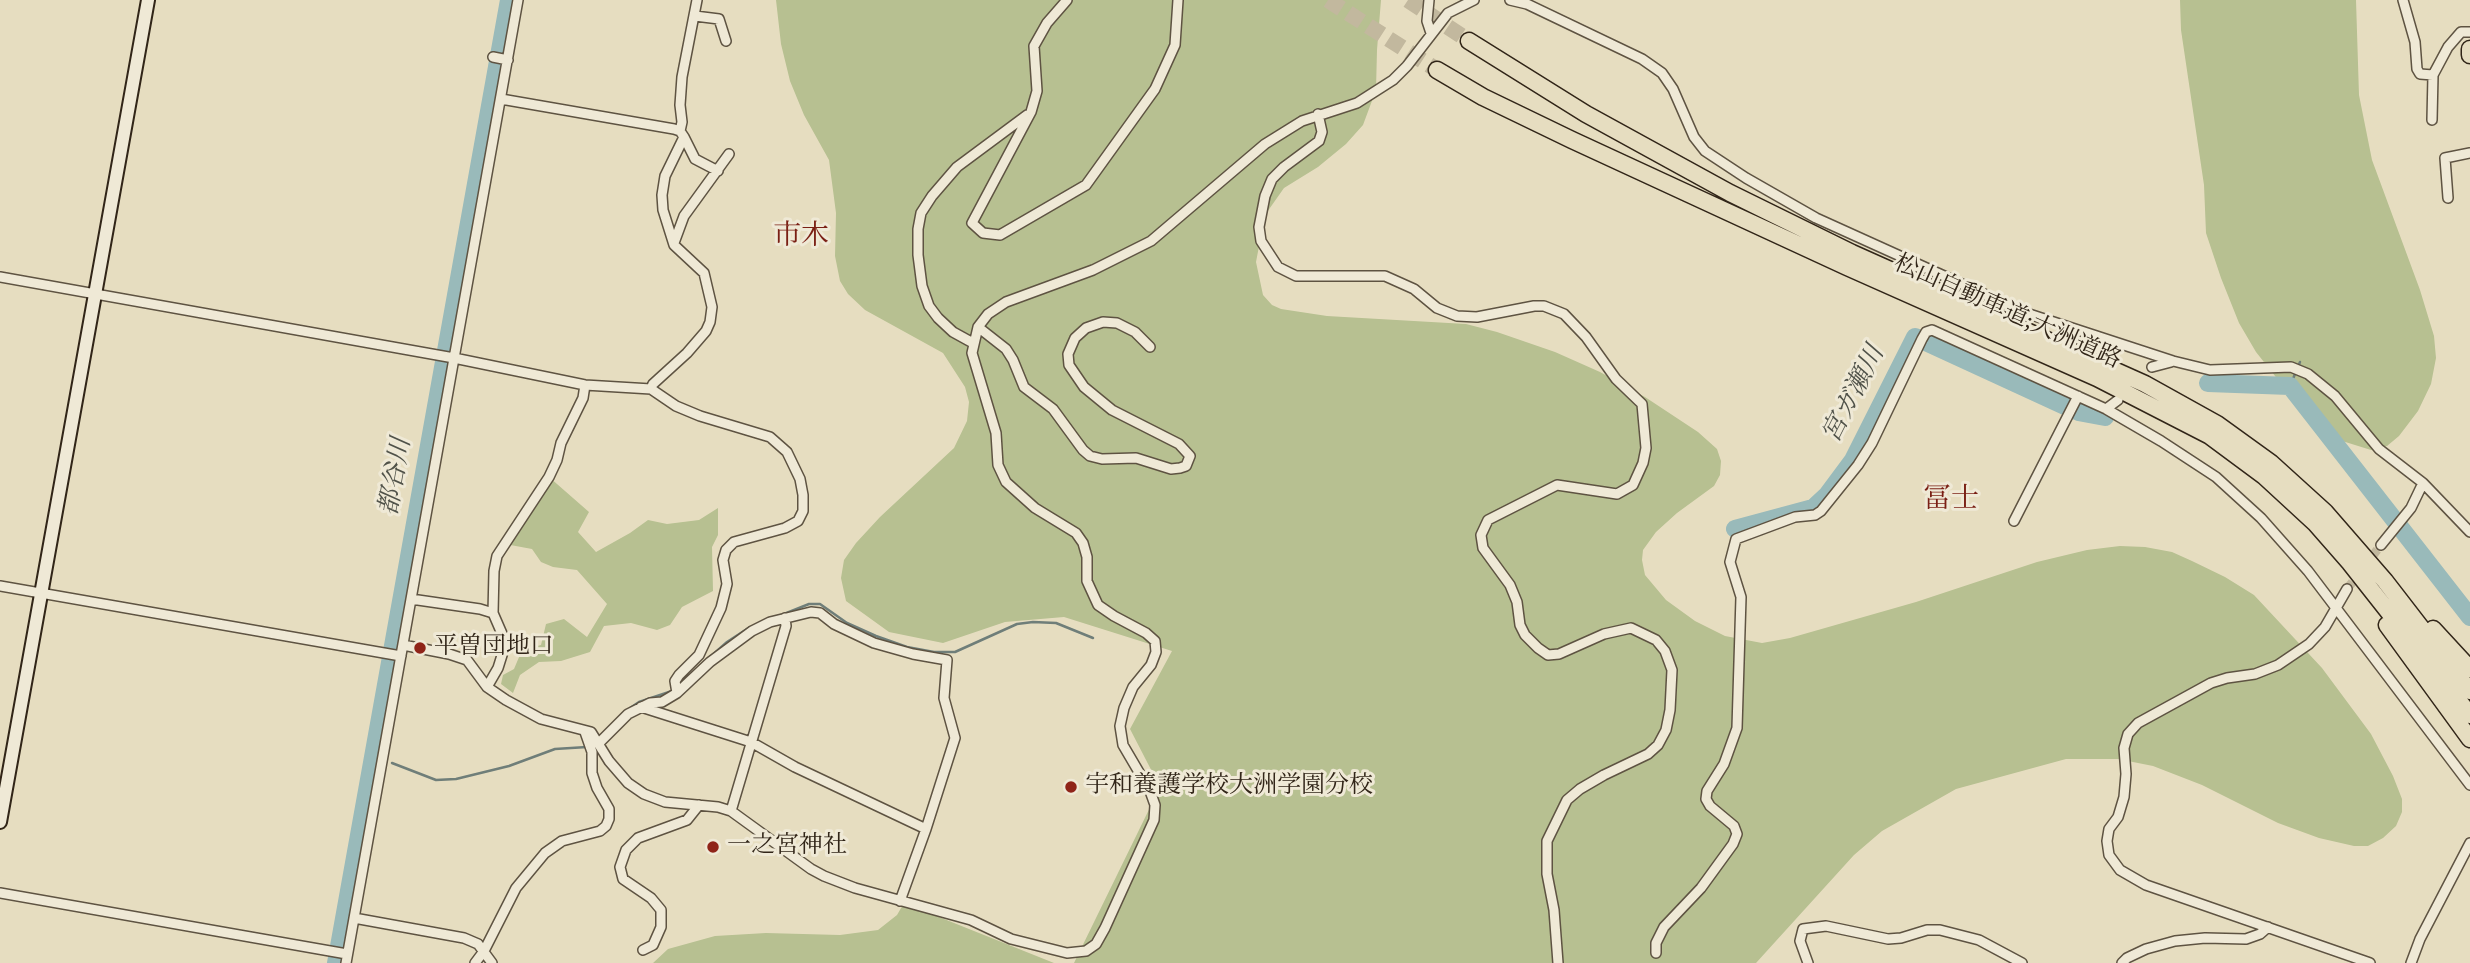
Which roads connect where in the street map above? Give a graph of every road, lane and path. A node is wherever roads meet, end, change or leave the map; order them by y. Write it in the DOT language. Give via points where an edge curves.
graph roads {
  1 [pos="148,0"];
  2 [pos="518,0"];
  3 [pos="697,0"];
  4 [pos="1067,0"];
  5 [pos="1178,0"];
  6 [pos="1429,0"];
  7 [pos="1474,0"];
  8 [pos="1510,0"];
  9 [pos="2403,0"];
  10 [pos="695,16"];
  11 [pos="2470,32"];
  12 [pos="1432,33"];
  13 [pos="726,41"];
  14 [pos="1469,41"];
  15 [pos="2470,49"];
  16 [pos="2470,55"];
  17 [pos="1437,71"];
  18 [pos="2433,75"];
  19 [pos="501,99"];
  20 [pos="1031,112"];
  21 [pos="1318,114"];
  22 [pos="2432,120"];
  23 [pos="682,134"];
  24 [pos="729,153"];
  25 [pos="2470,153"];
  26 [pos="718,171"];
  27 [pos="2448,198"];
  28 [pos="674,245"];
  29 [pos="0,277"];
  30 [pos="95,294"];
  31 [pos="978,327"];
  32 [pos="973,343"];
  33 [pos="1150,347"];
  34 [pos="448,357"];
  35 [pos="2173,361"];
  36 [pos="2152,366"];
  37 [pos="585,385"];
  38 [pos="651,388"];
  39 [pos="2078,396"];
  40 [pos="2118,400"];
  41 [pos="2106,409"];
  42 [pos="2423,483"];
  43 [pos="2280,491"];
  44 [pos="2325,512"];
  45 [pos="2014,521"];
  46 [pos="2470,532"];
  47 [pos="2381,545"];
  48 [pos="0,586"];
  49 [pos="2347,589"];
  50 [pos="42,594"];
  51 [pos="411,599"];
  52 [pos="2337,607"];
  53 [pos="493,613"];
  54 [pos="785,618"];
  55 [pos="403,645"];
  56 [pos="395,656"];
  57 [pos="2470,669"];
  58 [pos="487,687"];
  59 [pos="676,689"];
  60 [pos="2470,691"];
  61 [pos="641,707"];
  62 [pos="2470,715"];
  63 [pos="585,732"];
  64 [pos="2470,739"];
  65 [pos="751,742"];
  66 [pos="598,743"];
  67 [pos="2470,785"];
  68 [pos="699,805"];
  69 [pos="731,811"];
  70 [pos="0,822"];
  71 [pos="926,829"];
  72 [pos="2470,843"];
  73 [pos="0,892"];
  74 [pos="900,901"];
  75 [pos="354,918"];
  76 [pos="2268,927"];
  77 [pos="643,950"];
  78 [pos="484,951"];
  79 [pos="1656,953"];
  80 [pos="343,956"];
  81 [pos="475,963"];
  82 [pos="492,963"];
  83 [pos="1558,963"];
  84 [pos="1808,963"];
  85 [pos="2022,963"];
  86 [pos="2122,963"];
  87 [pos="2370,963"];
  88 [pos="2411,963"];
  1 -- 30 [label="street"];
  2 -- 19 [label="street" via="501,59"];
  3 -- 10 [label="street"];
  4 -- 20 [label="street" via="1034,46 1037,91"];
  5 -- 20 [label="street" via="1175,45 1155,89 1086,185 1000,235 983,233 972,223"];
  6 -- 12 [label="street" via="1427,21"];
  7 -- 12 [label="street" via="1448,13"];
  8 -- 35 [label="street" via="1642,59 1662,73 1693,137 1705,151 1816,218 2026,313"];
  9 -- 18 [label="street" via="2416,42 2417,69 2420,74"];
  10 -- 13 [label="street" via="719,19"];
  10 -- 23 [label="street" via="682,77"];
  11 -- 18 [label="street" via="2461,32 2448,47"];
  12 -- 21 [label="street" via="1393,80 1357,103"];
  14 -- 44 [label="highway, 松山自動車道;大洲道路" via="1586,114 1730,193 2188,407 2244,442"];
  15 -- 16 [label="highway"];
  17 -- 43 [label="highway, 松山自動車道;大洲道路" via="1584,145 2138,397 2236,453"];
  18 -- 22 [label="street"];
  19 -- 23 [label="street"];
  19 -- 34 [label="street"];
  20 -- 32 [label="street" via="957,167 921,213 918,255 929,306 953,332"];
  21 -- 31 [label="street" via="1265,144 1151,241 1093,270 1006,302"];
  21 -- 83 [label="street" via="1319,141 1272,179 1265,196 1261,241 1278,267 1296,276 1385,276 1457,316 1544,306 1564,314 1642,404 1646,448 1633,485 1617,494 1565,484 1548,488 1488,520 1481,535 1483,548 1510,584 1525,635 1538,648 1548,655 1559,654 1604,634 1631,628 1656,640 1672,670 1670,710 1658,745 1567,800 1547,841"];
  23 -- 26 [label="street" via="695,159"];
  23 -- 28 [label="street" via="662,195"];
  24 -- 26 [label="street"];
  25 -- 27 [label="street" via="2445,158"];
  26 -- 28 [label="street" via="684,216"];
  28 -- 38 [label="street" via="704,273 712,307 710,322 687,353"];
  29 -- 30 [label="street"];
  30 -- 34 [label="street"];
  30 -- 50 [label="street"];
  31 -- 32 [label="street"];
  31 -- 33 [label="street" via="1006,349 1024,387 1052,409 1090,456 1136,458 1180,468 1190,456 1180,444 1112,410 1084,387 1069,365 1075,338 1103,322 1135,332"];
  32 -- 74 [label="street" via="996,433 998,466 1006,482 1035,508 1076,533 1087,557 1087,582 1098,605 1154,641 1151,665 1133,687 1120,726 1123,745 1155,805 1154,820 1105,928 1086,951 1068,953 1011,939 971,920"];
  34 -- 37 [label="street"];
  34 -- 51 [label="street"];
  35 -- 36 [label="street"];
  35 -- 42 [label="street" via="2210,370 2291,368 2308,374 2335,396 2378,449"];
  37 -- 38 [label="street"];
  37 -- 53 [label="street" via="549,477 497,556"];
  38 -- 59 [label="street" via="676,406 779,443 800,479 803,495 798,521 734,542 726,550 727,584 721,608 706,644 678,675"];
  39 -- 41 [label="street"];
  39 -- 45 [label="street"];
  39 -- 79 [label="street" via="1932,330 1926,332 1872,443 1821,510 1736,539 1730,562 1741,597 1737,728 1706,799 1737,834 1701,888 1664,927"];
  40 -- 41 [label="street"];
  41 -- 52 [label="street" via="2216,477 2261,518"];
  42 -- 46 [label="street"];
  42 -- 47 [label="street"];
  43 -- 62 [label="highway, 松山自動車道;大洲道路" via="2350,563"];
  43 -- 64 [label="highway" via="2372,605"];
  44 -- 57 [label="highway"];
  44 -- 60 [label="highway, 松山自動車道;大洲道路"];
  48 -- 50 [label="street"];
  49 -- 52 [label="street"];
  50 -- 56 [label="street"];
  50 -- 70 [label="street"];
  51 -- 53 [label="street"];
  51 -- 55 [label="street"];
  52 -- 67 [label="street"];
  52 -- 76 [label="street" via="2309,644 2278,665 2211,683 2138,723 2124,748 2124,797 2107,841 2109,855 2120,870 2146,885"];
  53 -- 58 [label="street" via="503,636 503,652"];
  54 -- 59 [label="street" via="752,631"];
  54 -- 65 [label="street"];
  54 -- 71 [label="street" via="820,613 834,625 874,643 947,660 944,698 955,738"];
  55 -- 56 [label="street"];
  55 -- 58 [label="street" via="467,660"];
  56 -- 75 [label="street"];
  58 -- 63 [label="street" via="541,719"];
  59 -- 61 [label="street" via="662,702"];
  61 -- 65 [label="street"];
  61 -- 66 [label="street"];
  63 -- 66 [label="street" via="591,732"];
  63 -- 78 [label="street" via="592,752 592,773 609,809 606,826 562,841 545,853 516,888"];
  65 -- 69 [label="street"];
  65 -- 71 [label="street"];
  66 -- 68 [label="street" via="628,783 644,794 665,802"];
  68 -- 69 [label="street"];
  68 -- 77 [label="street" via="687,820 638,838 626,850 620,867 623,879 661,910 661,927 653,945"];
  69 -- 74 [label="street" via="824,876"];
  71 -- 74 [label="street"];
  72 -- 88 [label="street"];
  73 -- 80 [label="street"];
  75 -- 78 [label="street" via="464,938"];
  75 -- 80 [label="street"];
  76 -- 86 [label="street" via="2246,939 2175,941 2146,949"];
  76 -- 87 [label="street"];
  78 -- 81 [label="street"];
  78 -- 82 [label="street"];
  84 -- 85 [label="street" via="1800,942 1803,929 1826,926 1888,939 1940,930 1979,940"];
}
